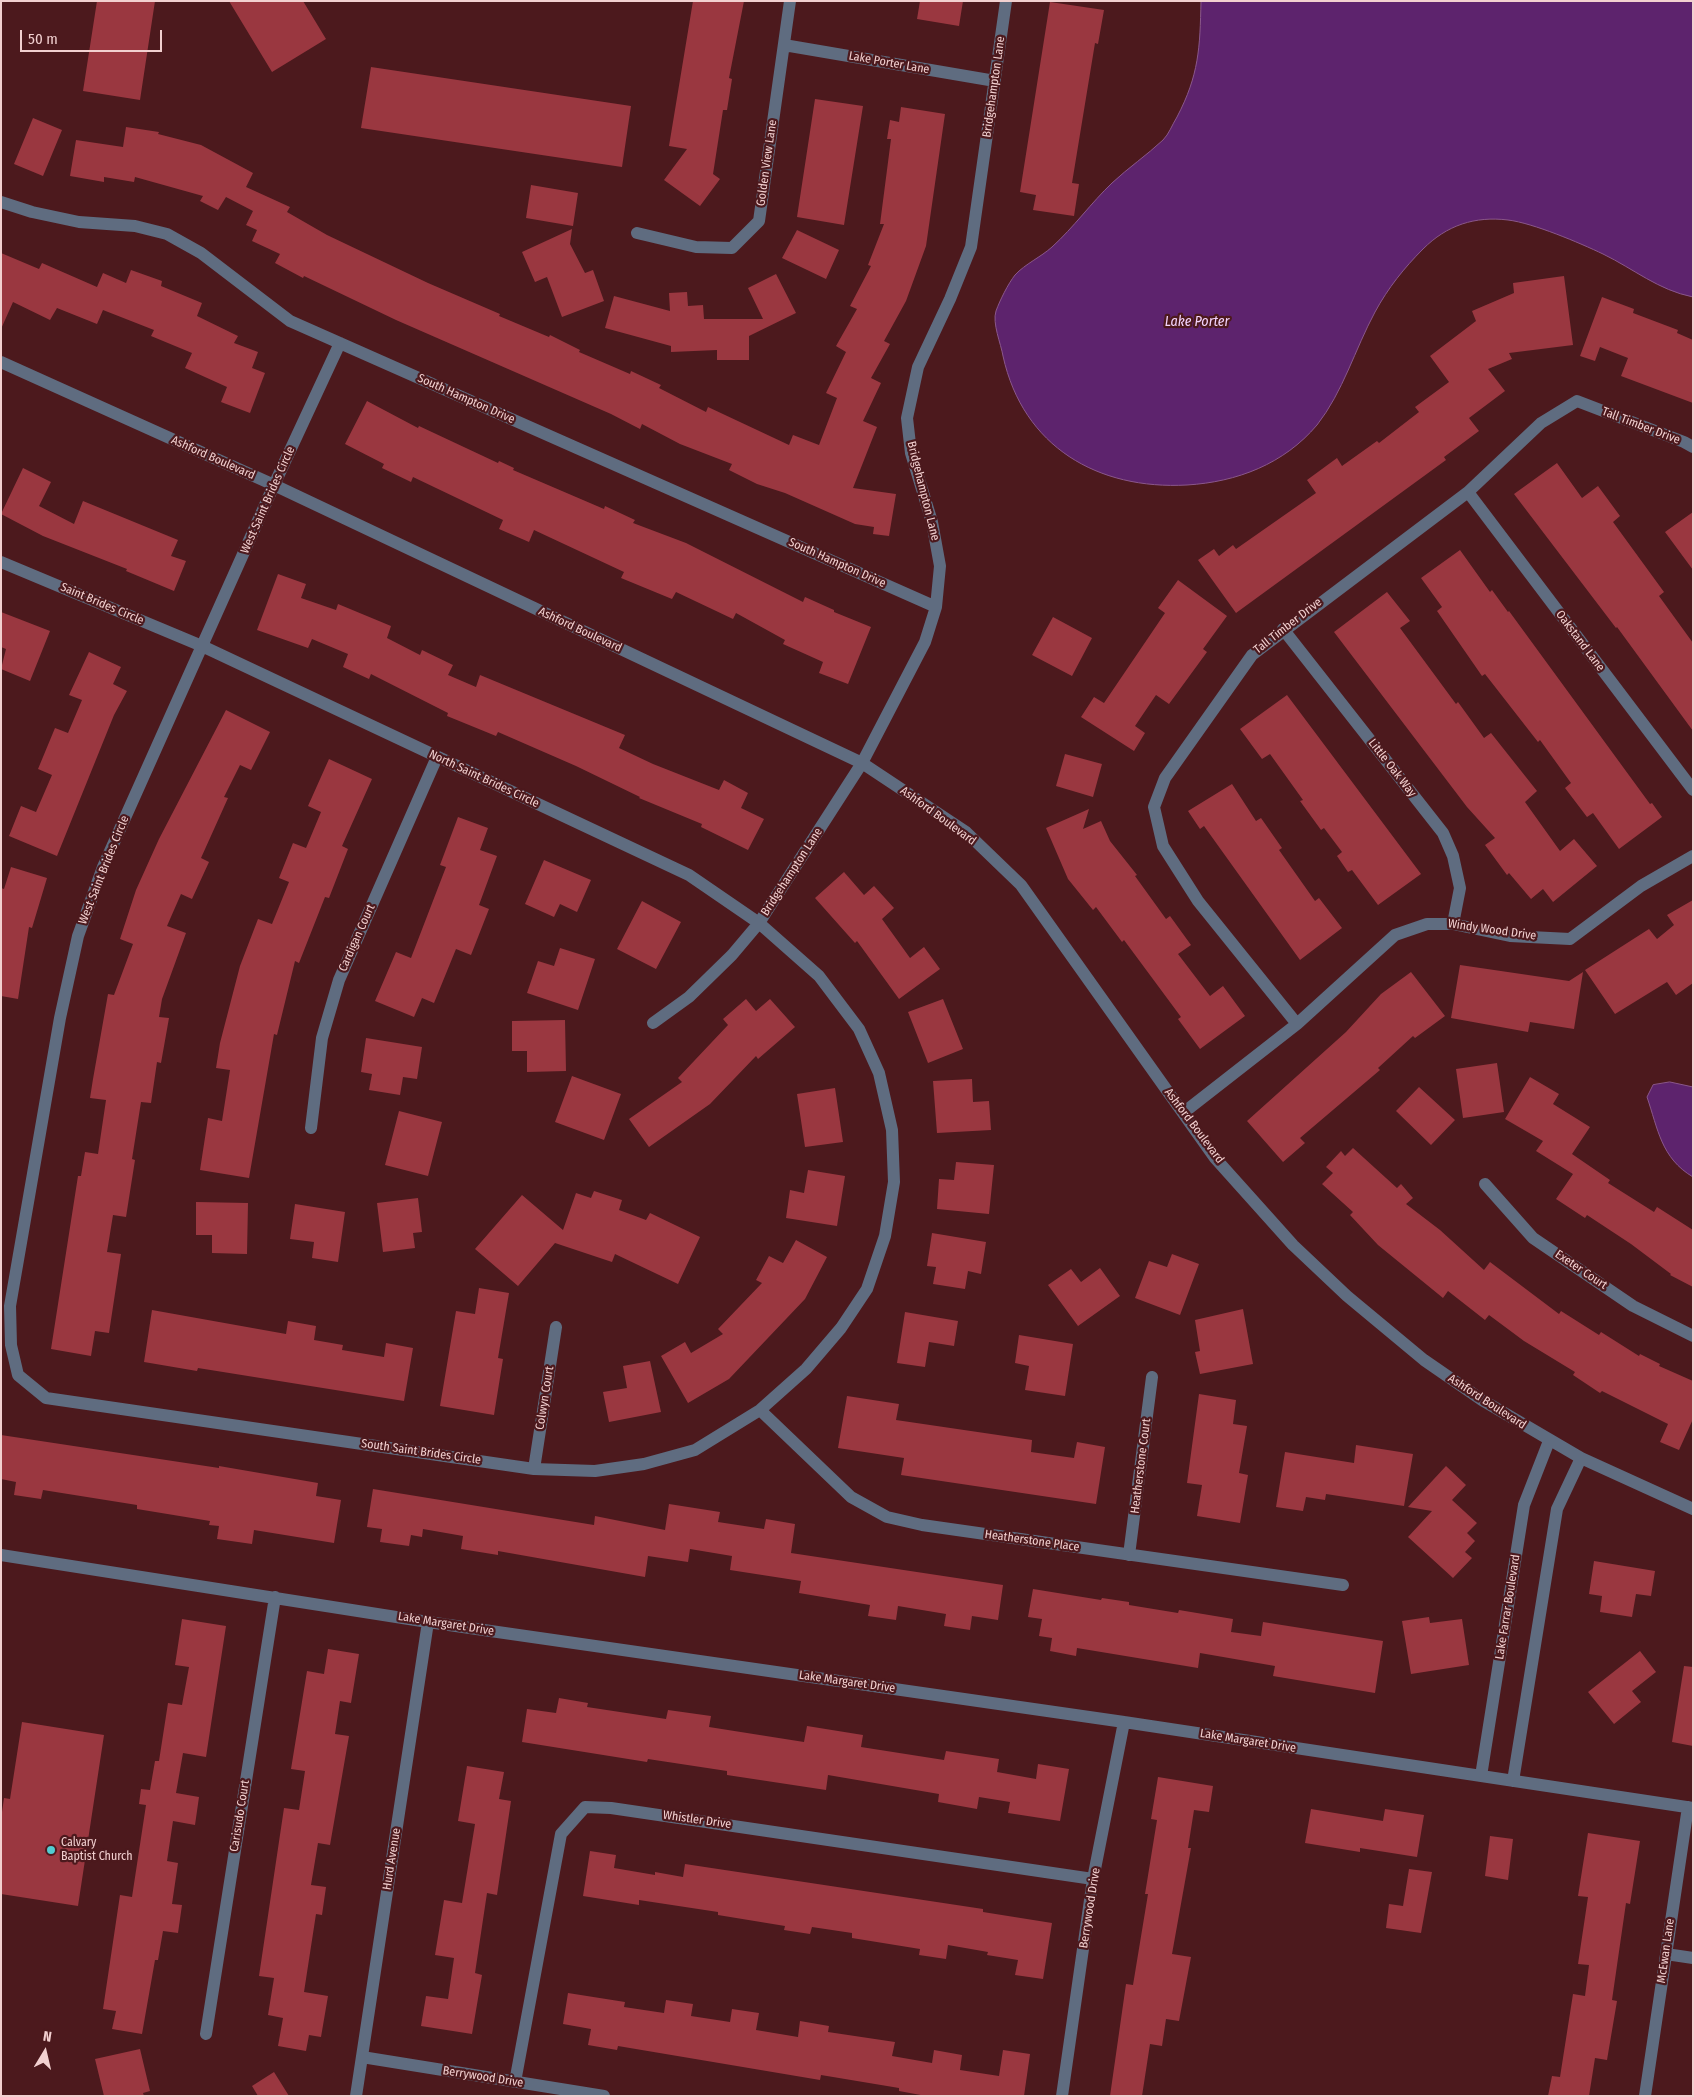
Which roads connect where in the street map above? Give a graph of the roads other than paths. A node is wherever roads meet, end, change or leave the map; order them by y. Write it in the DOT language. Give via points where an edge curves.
graph roads {
  1 [pos="790,1"];
  2 [pos="1006,1"];
  3 [pos="784,46"];
  4 [pos="995,82"];
  5 [pos="1,202"];
  6 [pos="637,233"];
  7 [pos="340,343"];
  8 [pos="1,362"];
  9 [pos="1693,447"];
  10 [pos="274,485"];
  11 [pos="1468,492"];
  12 [pos="1,562"];
  13 [pos="936,607"];
  14 [pos="1283,629"];
  15 [pos="202,646"];
  16 [pos="437,757"];
  17 [pos="862,763"];
  18 [pos="1693,790"];
  19 [pos="1693,856"];
  20 [pos="759,923"];
  21 [pos="1453,924"];
  22 [pos="653,1023"];
  23 [pos="1297,1024"];
  24 [pos="1183,1113"];
  25 [pos="310,1128"];
  26 [pos="1485,1184"];
  27 [pos="556,1327"];
  28 [pos="1693,1336"];
  29 [pos="1152,1377"];
  30 [pos="70,1402"];
  31 [pos="760,1410"];
  32 [pos="1550,1441"];
  33 [pos="1581,1458"];
  34 [pos="534,1468"];
  35 [pos="1693,1509"];
  36 [pos="1129,1554"];
  37 [pos="1,1555"];
  38 [pos="1343,1584"];
  39 [pos="274,1597"];
  40 [pos="428,1622"];
  41 [pos="1124,1722"];
  42 [pos="1481,1776"];
  43 [pos="1513,1781"];
  44 [pos="1690,1807"];
  45 [pos="1093,1880"];
  46 [pos="1666,1954"];
  47 [pos="1693,1958"];
  48 [pos="206,2034"];
  49 [pos="362,2057"];
  50 [pos="515,2082"];
  51 [pos="356,2096"];
  52 [pos="604,2096"];
  53 [pos="1062,2096"];
  54 [pos="1645,2096"];
  1 -- 3 [label="street, Golden View Lane"];
  2 -- 4 [label="street, Bridgehampton Lane"];
  3 -- 4 [label="street, Lake Porter Lane"];
  3 -- 6 [label="street, Golden View Lane" via="758,221 732,248 696,247"];
  4 -- 13 [label="street, Bridgehampton Lane" via="971,247 918,367 907,418 911,453 932,522 940,566"];
  5 -- 7 [label="street, South Hampton Drive" via="79,222 135,226 168,234 201,253 290,321"];
  7 -- 10 [label="street, West Saint Brides Circle"];
  7 -- 13 [label="street, South Hampton Drive"];
  8 -- 10 [label="street, Ashford Boulevard"];
  9 -- 11 [label="street, Tall Timber Drive" via="1577,401 1541,424"];
  10 -- 15 [label="street, West Saint Brides Circle"];
  10 -- 17 [label="street, Ashford Boulevard"];
  11 -- 14 [label="street, Tall Timber Drive"];
  11 -- 18 [label="street, Oakstand Lane"];
  12 -- 15 [label="street, Saint Brides Circle"];
  13 -- 17 [label="street, Bridgehampton Lane" via="926,642"];
  14 -- 21 [label="street, Little Oak Way" via="1443,833 1453,856 1460,888"];
  14 -- 23 [label="street, Tall Timber Drive" via="1252,655 1165,778 1154,807 1163,846 1198,902"];
  15 -- 16 [label="street, North Saint Brides Circle"];
  15 -- 30 [label="street, West Saint Brides Circle" via="103,867 78,936 60,1018 12,1296 11,1345 18,1375 46,1398"];
  16 -- 20 [label="street, North Saint Brides Circle" via="689,875"];
  16 -- 25 [label="street, Cardigan Court" via="339,980 322,1038"];
  17 -- 20 [label="street, Bridgehampton Lane"];
  17 -- 24 [label="street, Ashford Boulevard" via="966,832 1021,885"];
  19 -- 21 [label="street, Windy Wood Drive" via="1641,886 1570,939 1510,936"];
  20 -- 22 [label="street, Bridgehampton Lane" via="689,997"];
  20 -- 31 [label="street, North Saint Brides Circle" via="819,976 859,1029 879,1073 892,1130 894,1182 885,1236 867,1289 841,1328 812,1362"];
  21 -- 23 [label="street, Windy Wood Drive" via="1427,924 1394,935"];
  23 -- 24 [label="street, Windy Wood Drive"];
  24 -- 32 [label="street, Ashford Boulevard" via="1215,1158 1293,1245 1347,1296 1424,1360"];
  26 -- 28 [label="street, Exeter Court" via="1533,1238 1633,1306"];
  27 -- 34 [label="street, Colwyn Court"];
  29 -- 36 [label="street, Heatherstone Court"];
  30 -- 34 [label="street, South Saint Brides Circle"];
  31 -- 34 [label="street, South Saint Brides Circle" via="695,1450 644,1464 594,1471"];
  31 -- 36 [label="street, Heatherstone Place" via="851,1497 887,1517 922,1525"];
  32 -- 33 [label="street, Ashford Boulevard"];
  32 -- 42 [label="street, Lake Farrar Boulevard" via="1524,1505"];
  33 -- 35 [label="street, Ashford Boulevard"];
  33 -- 43 [label="street" via="1557,1508"];
  36 -- 38 [label="street, Heatherstone Place"];
  37 -- 39 [label="street, Lake Margaret Drive"];
  39 -- 40 [label="street, Lake Margaret Drive"];
  39 -- 48 [label="street, Carisudo Court"];
  40 -- 41 [label="street, Lake Margaret Drive"];
  40 -- 49 [label="street, Hurd Avenue"];
  41 -- 42 [label="street, Lake Margaret Drive"];
  41 -- 45 [label="street, Berrywood Drive"];
  42 -- 43 [label="street, Lake Margaret Drive"];
  43 -- 44 [label="street, Lake Margaret Drive"];
  44 -- 46 [label="street, McEwan Lane"];
  45 -- 50 [label="street, Whistler Drive" via="611,1808 585,1807 561,1834"];
  45 -- 53 [label="street, Berrywood Drive"];
  46 -- 47 [label="street"];
  46 -- 54 [label="street, McEwan Lane"];
  49 -- 50 [label="street, Berrywood Drive"];
  49 -- 51 [label="street, Hurd Avenue"];
  50 -- 52 [label="street, Berrywood Drive"];
}
